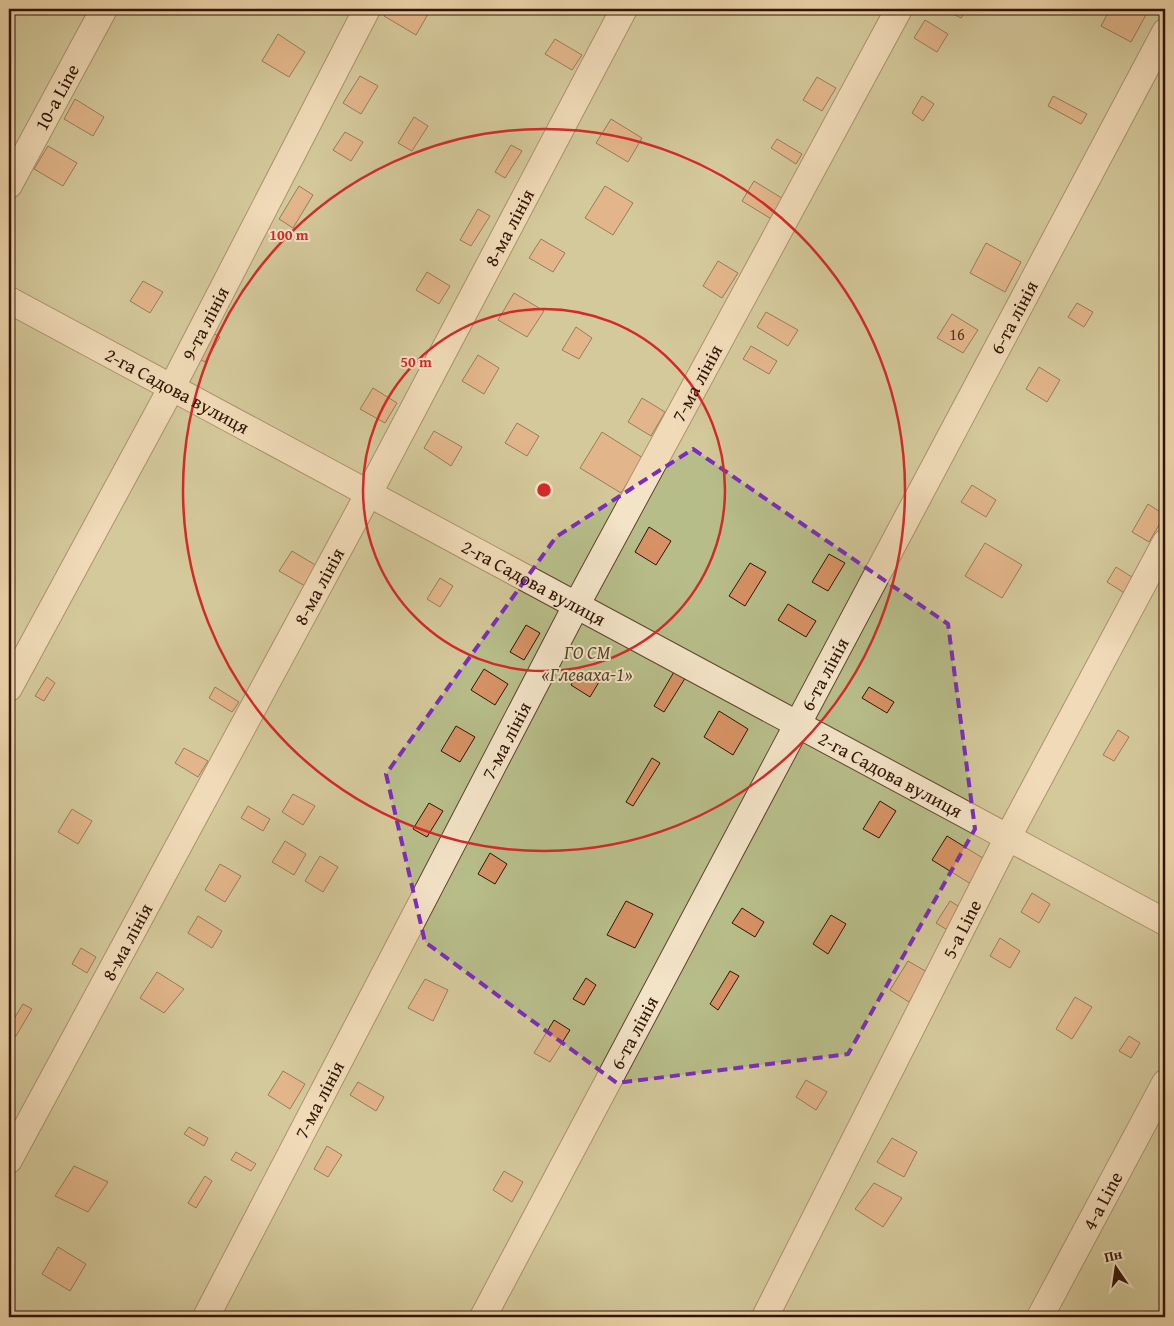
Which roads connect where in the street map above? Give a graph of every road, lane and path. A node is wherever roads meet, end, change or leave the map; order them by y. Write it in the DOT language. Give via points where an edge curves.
graph roads {
  1 [pos="104,9"];
  2 [pos="367,9"];
  3 [pos="624,9"];
  4 [pos="899,9"];
  5 [pos="1165,32"];
  6 [pos="9,185"];
  7 [pos="9,300"];
  8 [pos="172,387"];
  9 [pos="369,493"];
  10 [pos="1165,543"];
  11 [pos="577,604"];
  12 [pos="9,688"];
  13 [pos="797,722"];
  14 [pos="1008,837"];
  15 [pos="1165,922"];
  16 [pos="1165,1082"];
  17 [pos="9,1160"];
  18 [pos="206,1317"];
  19 [pos="483,1317"];
  20 [pos="765,1317"];
  21 [pos="1040,1317"];
  1 -- 6 [label="street, 10-a Line"];
  2 -- 8 [label="street, 9-та лінія"];
  3 -- 9 [label="street, 8-ма лінія"];
  4 -- 11 [label="street, 7-ма лінія"];
  5 -- 13 [label="street, 6-та лінія"];
  7 -- 8 [label="street, 2-га Садова вулиця"];
  8 -- 9 [label="street, 2-га Садова вулиця"];
  8 -- 12 [label="street, 9-та лінія"];
  9 -- 11 [label="street, 2-га Садова вулиця"];
  9 -- 17 [label="street, 8-ма лінія"];
  10 -- 14 [label="street, 5-a Line"];
  11 -- 13 [label="street, 2-га Садова вулиця"];
  11 -- 18 [label="street, 7-ма лінія"];
  13 -- 14 [label="street, 2-га Садова вулиця"];
  13 -- 19 [label="street, 6-та лінія"];
  14 -- 15 [label="street, 2-га Садова вулиця"];
  14 -- 20 [label="street, 5-a Line"];
  16 -- 21 [label="street, 4-a Line"];
}
